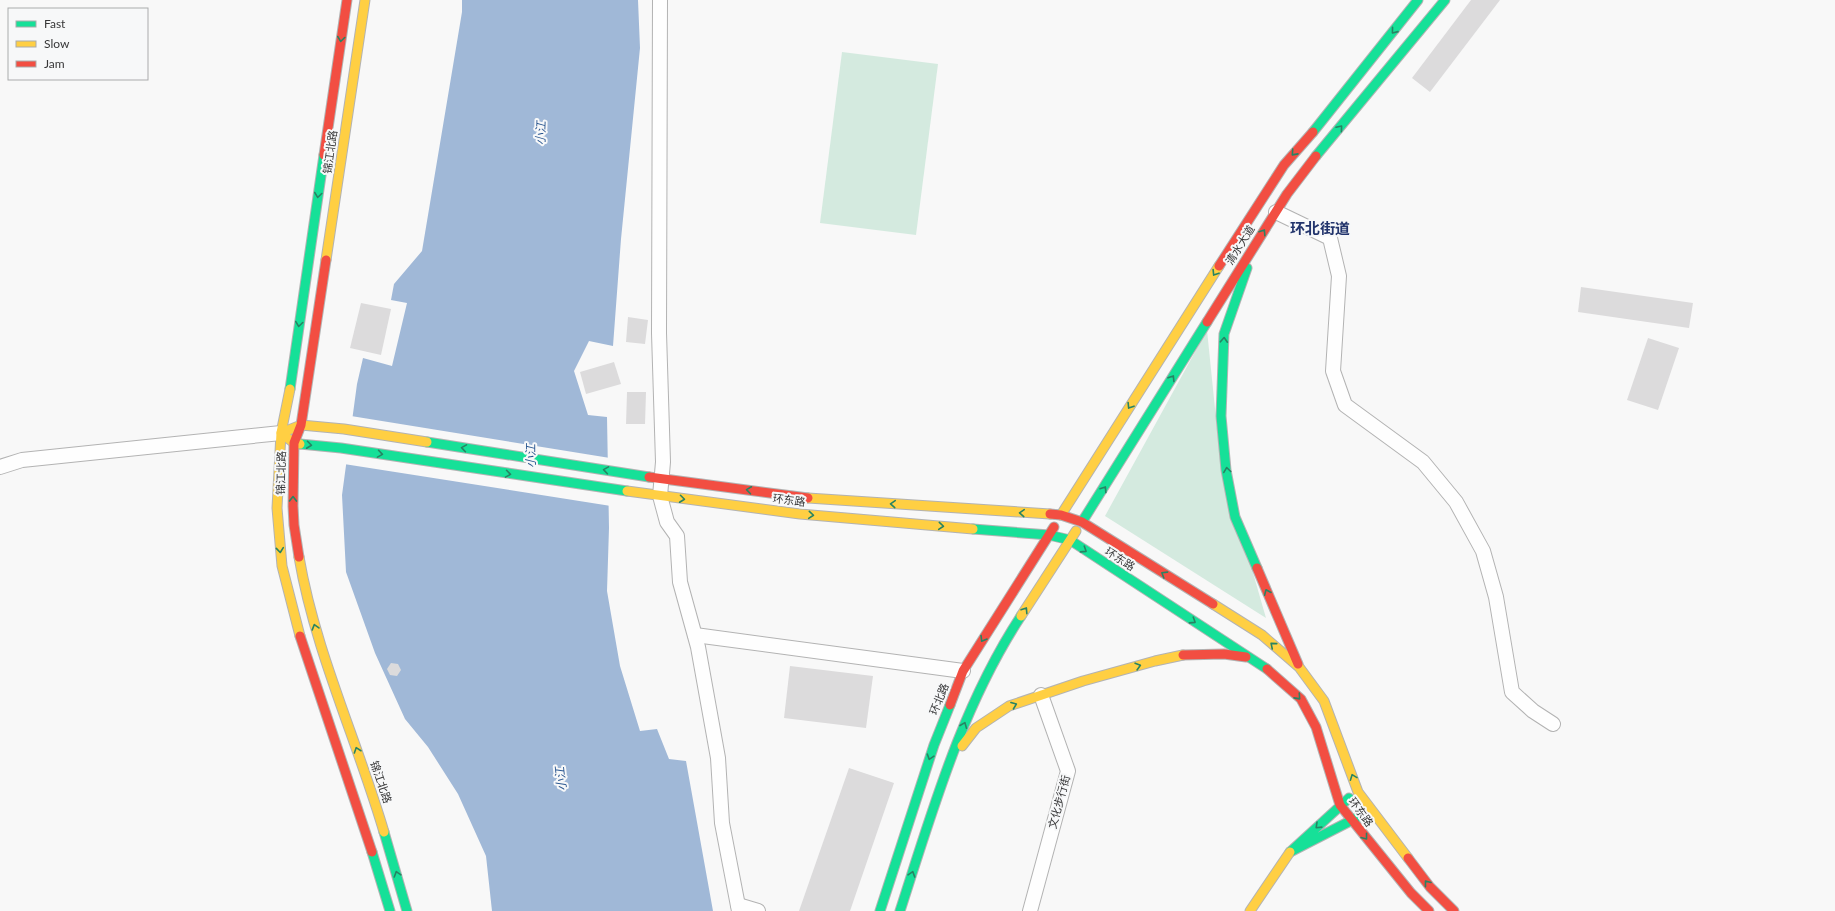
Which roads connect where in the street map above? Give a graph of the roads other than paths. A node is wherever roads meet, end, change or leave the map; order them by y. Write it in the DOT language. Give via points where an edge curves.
graph roads {
  1 [pos="347,0"];
  2 [pos="365,0"];
  3 [pos="660,0"];
  4 [pos="1418,0"];
  5 [pos="1445,0"];
  6 [pos="1276,212"];
  7 [pos="1254,245"];
  8 [pos="301,425"];
  9 [pos="281,433"];
  10 [pos="294,443"];
  11 [pos="2,464"];
  12 [pos="662,479"];
  13 [pos="660,496"];
  14 [pos="1061,516"];
  15 [pos="1082,522"];
  16 [pos="1049,535"];
  17 [pos="1070,540"];
  18 [pos="695,635"];
  19 [pos="1249,658"];
  20 [pos="1299,667"];
  21 [pos="963,671"];
  22 [pos="1041,695"];
  23 [pos="1553,724"];
  24 [pos="946,768"];
  25 [pos="1358,792"];
  26 [pos="1340,805"];
  27 [pos="1371,809"];
  28 [pos="1353,821"];
  29 [pos="1290,852"];
  30 [pos="738,908"];
  31 [pos="390,911"];
  32 [pos="408,911"];
  33 [pos="758,911"];
  34 [pos="880,911"];
  35 [pos="900,911"];
  36 [pos="1030,911"];
  37 [pos="1250,911"];
  38 [pos="1429,911"];
  39 [pos="1454,911"];
  1 -- 9 [label="main road, 锦江北路, one-way" via="287,407"];
  2 -- 8 [label="main road, 锦江北路"];
  3 -- 12 [label="street" via="659,333"];
  4 -- 14 [label="main road, 清水大道, one-way" via="1284,165"];
  6 -- 5 [label="main road, 清水大道, one-way" via="1302,173"];
  7 -- 6 [label="main road, 清水大道, one-way"];
  6 -- 23 [label="street" via="1330,238 1339,276 1333,371 1345,404 1423,462 1456,502 1483,551 1496,597 1512,692 1533,711"];
  15 -- 7 [label="main road, 清水大道, one-way"];
  20 -- 7 [label="main road, one-way" via="1235,517 1226,470 1221,416 1224,334"];
  8 -- 9 [label="main road"];
  8 -- 10 [label="main road, 锦江北路"];
  12 -- 8 [label="main road, 环东路, one-way" via="344,429"];
  9 -- 10 [label="main road"];
  9 -- 11 [label="street"];
  9 -- 31 [label="main road, 锦江北路, one-way" via="277,508 282,566 288,595"];
  10 -- 13 [label="main road, 环东路, one-way"];
  32 -- 10 [label="main road, 锦江北路, one-way" via="375,801 304,591 294,525"];
  12 -- 13 [label="street"];
  14 -- 12 [label="main road, 环东路, one-way" via="804,498"];
  13 -- 16 [label="main road, 环东路, one-way" via="800,514"];
  13 -- 18 [label="street" via="667,522 678,536 680,582"];
  14 -- 15 [label="main road, 环东路"];
  14 -- 16 [label="main road, 环北路"];
  15 -- 17 [label="main road"];
  20 -- 15 [label="main road, 环东路, one-way" via="1262,636"];
  16 -- 17 [label="main road, 环东路"];
  16 -- 21 [label="main road, 环北路, one-way"];
  17 -- 19 [label="main road, 环东路, one-way"];
  24 -- 17 [label="main road, one-way" via="977,694 1000,648"];
  18 -- 21 [label="street"];
  18 -- 30 [label="street" via="718,758 722,823"];
  22 -- 19 [label="main road, one-way" via="1090,679 1188,654 1224,654"];
  19 -- 26 [label="main road, 环东路, one-way" via="1274,674 1301,699 1316,727"];
  25 -- 20 [label="main road, 环东路, one-way" via="1324,701"];
  21 -- 34 [label="main road, 环北路, one-way" via="934,745"];
  24 -- 22 [label="main road, one-way" via="976,728 1009,706"];
  22 -- 36 [label="street, 文化步行街" via="1068,771"];
  35 -- 24 [label="main road, one-way"];
  25 -- 26 [label="main road"];
  25 -- 27 [label="main road, 环东路"];
  26 -- 28 [label="main road, 环东路"];
  26 -- 29 [label="main road, one-way"];
  27 -- 28 [label="main road"];
  39 -- 27 [label="main road, 环东路, one-way" via="1430,887"];
  28 -- 29 [label="main road"];
  28 -- 38 [label="main road, 环东路, one-way" via="1411,893"];
  29 -- 37 [label="main road"];
  30 -- 33 [label="street"];
}
